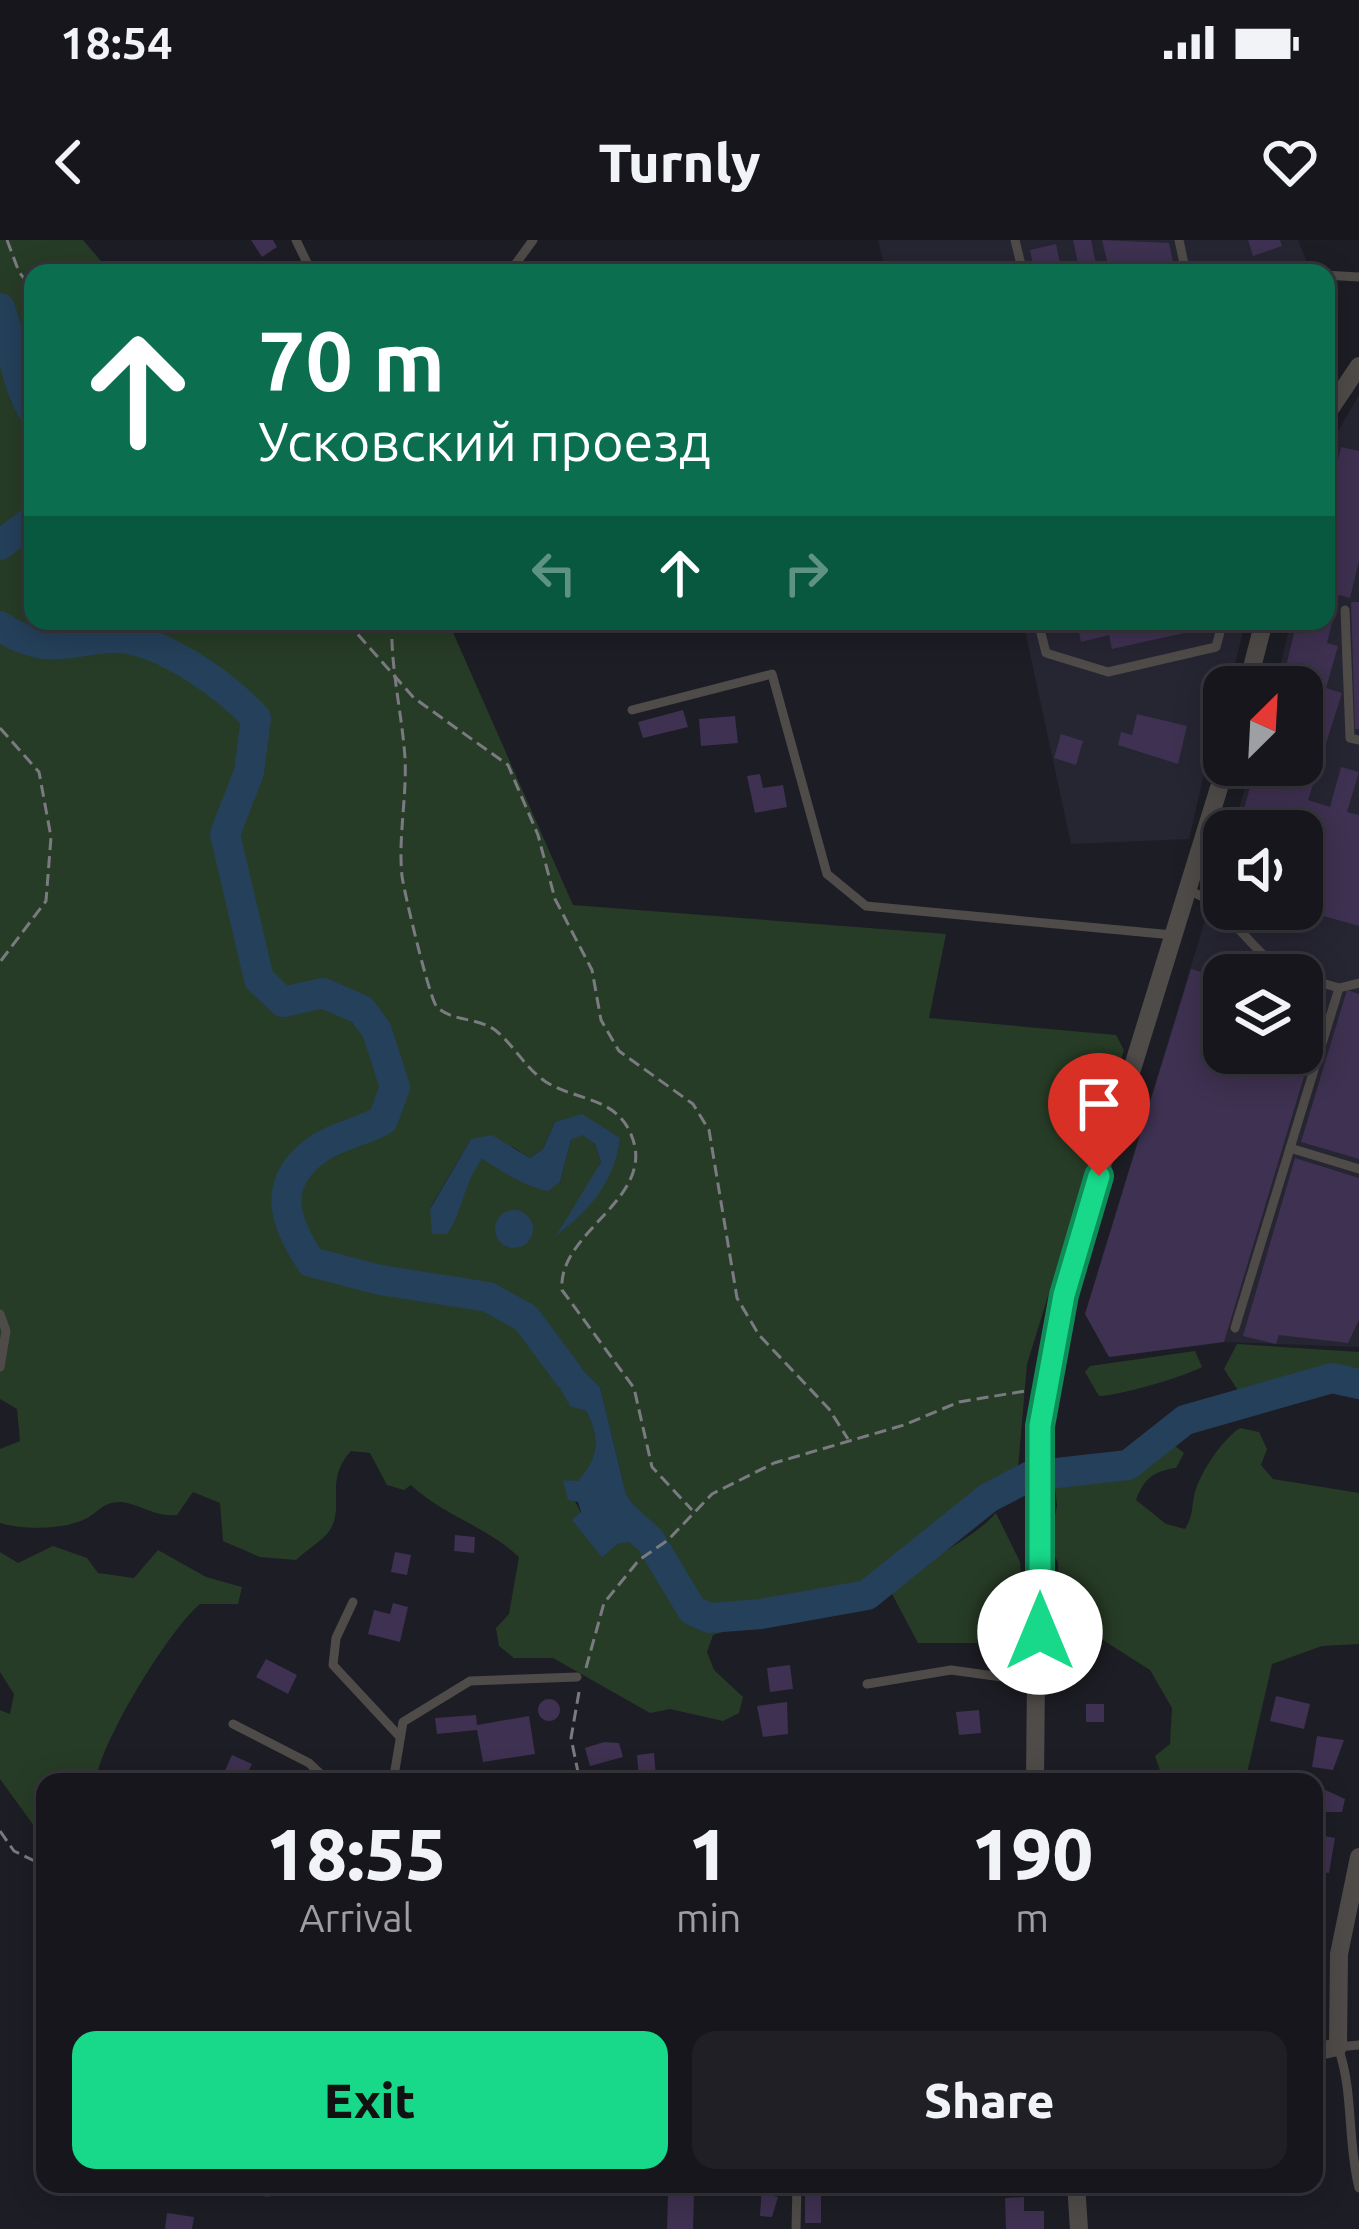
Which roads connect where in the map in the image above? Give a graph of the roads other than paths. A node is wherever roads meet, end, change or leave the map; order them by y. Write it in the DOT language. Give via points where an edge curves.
graph roads {
  1 [pos="1359,366"];
  2 [pos="1335,402"];
  3 [pos="1345,610"];
  4 [pos="1040,630"];
  5 [pos="1220,630"];
  6 [pos="1262,630"];
  7 [pos="1252,666"];
  8 [pos="632,710"];
  9 [pos="1359,740"];
  10 [pos="1219,786"];
  11 [pos="1187,890"];
  12 [pos="1174,935"];
  13 [pos="1264,954"];
  14 [pos="1323,983"];
  15 [pos="1359,983"];
  16 [pos="1339,988"];
  17 [pos="1290,1148"];
  18 [pos="1359,1169"];
  19 [pos="0,1314"];
  20 [pos="1234,1328"];
  21 [pos="0,1366"];
  22 [pos="353,1602"];
  23 [pos="578,1677"];
  24 [pos="1038,1682"];
  25 [pos="867,1684"];
  26 [pos="233,1724"];
  27 [pos="400,1737"];
  28 [pos="319,1773"];
  29 [pos="394,1773"];
  30 [pos="1035,1773"];
  31 [pos="1359,1857"];
  32 [pos="1359,2045"];
  33 [pos="1338,2047"];
  34 [pos="1323,2050"];
  35 [pos="1359,2188"];
  36 [pos="797,2193"];
  37 [pos="1077,2193"];
  38 [pos="796,2229"];
  39 [pos="1079,2229"];
  1 -- 2 [label="street"];
  3 -- 9 [label="lane" via="1349,738"];
  4 -- 5 [label="lane" via="1046,653 1108,672 1216,647"];
  6 -- 7 [label="street"];
  8 -- 12 [label="lane" via="772,674 827,874 866,906"];
  10 -- 11 [label="street"];
  11 -- 12 [label="street"];
  11 -- 13 [label="lane" via="1212,898"];
  12 -- 24 [label="street" via="1074,1257 1045,1388"];
  14 -- 16 [label="lane"];
  15 -- 16 [label="lane"];
  16 -- 17 [label="lane"];
  17 -- 18 [label="lane"];
  17 -- 20 [label="lane"];
  19 -- 21 [label="lane"];
  22 -- 27 [label="lane" via="333,1665"];
  23 -- 27 [label="lane" via="470,1681 403,1722"];
  24 -- 25 [label="lane" via="951,1670"];
  24 -- 30 [label="street"];
  26 -- 28 [label="lane"];
  27 -- 29 [label="lane"];
  31 -- 33 [label="street" via="1339,1954"];
  32 -- 33 [label="lane"];
  33 -- 34 [label="street"];
  33 -- 35 [label="lane"];
  36 -- 38 [label="lane"];
  37 -- 39 [label="street"];
}
